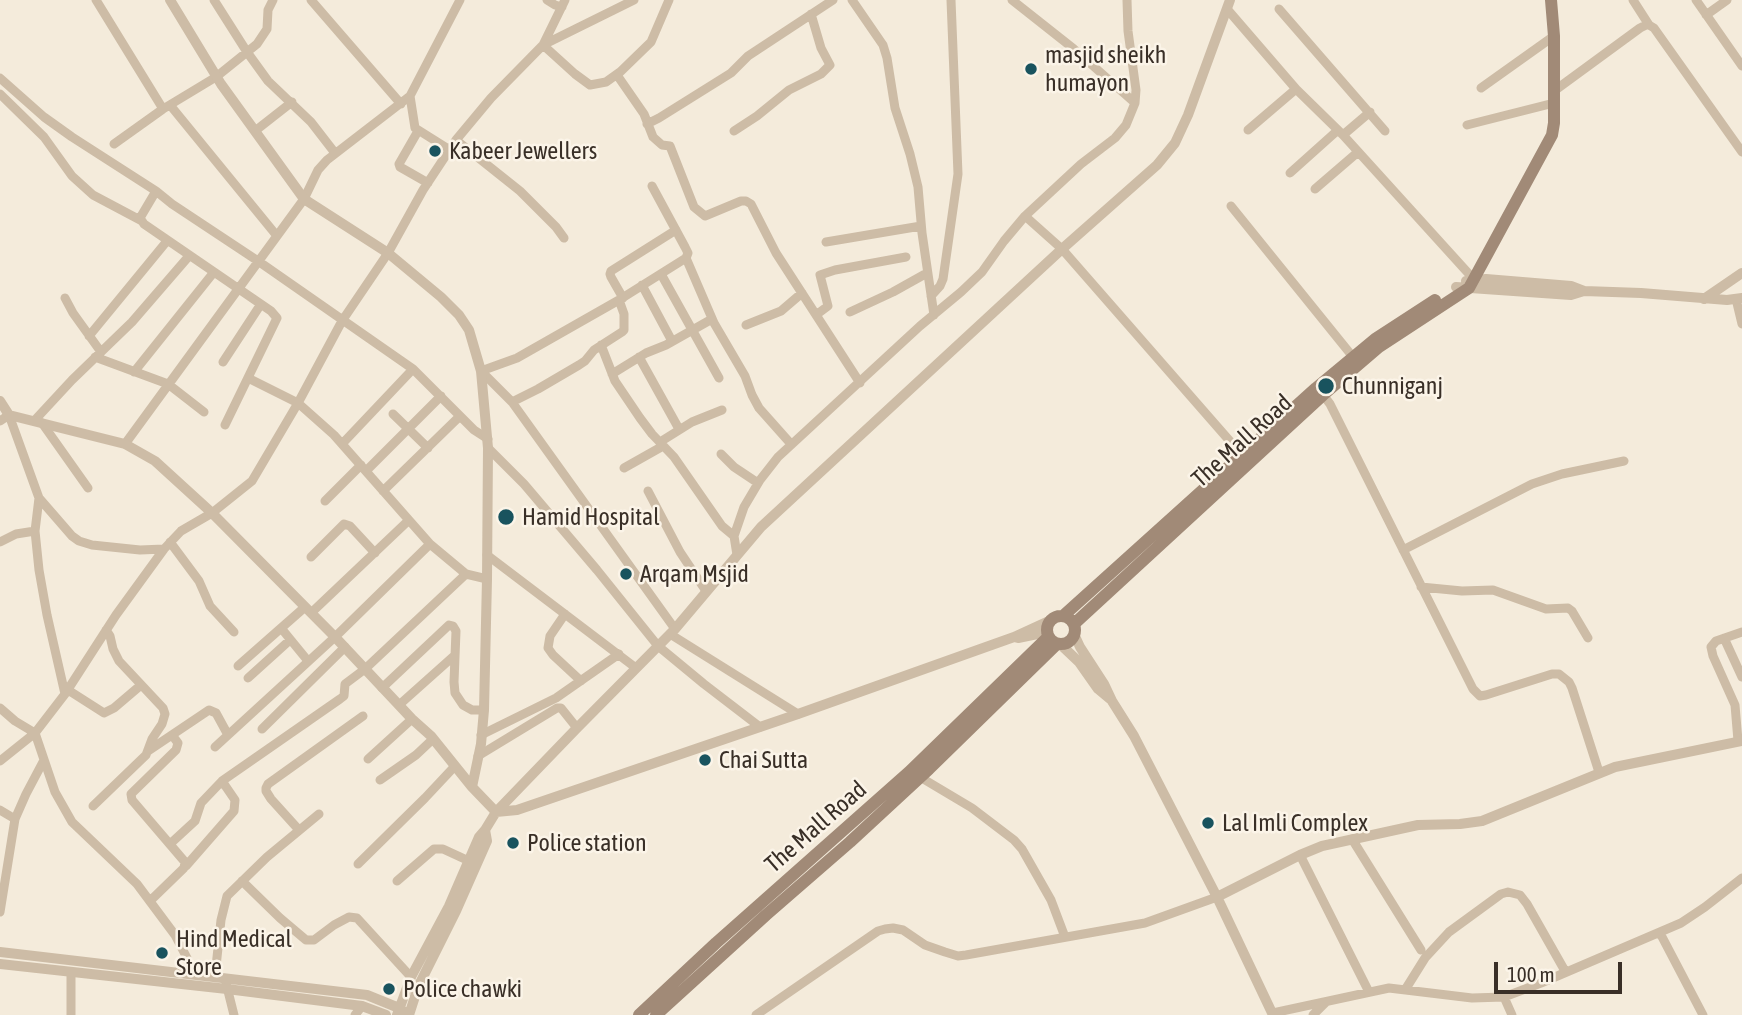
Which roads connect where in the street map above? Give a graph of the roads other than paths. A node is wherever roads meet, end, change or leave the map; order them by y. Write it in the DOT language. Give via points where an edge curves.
graph roads {
  1 [pos="96,0"];
  2 [pos="170,0"];
  3 [pos="214,0"];
  4 [pos="274,0"];
  5 [pos="311,0"];
  6 [pos="460,0"];
  7 [pos="547,0"];
  8 [pos="634,0"];
  9 [pos="669,0"];
  10 [pos="833,0"];
  11 [pos="852,0"];
  12 [pos="951,0"];
  13 [pos="1012,0"];
  14 [pos="1127,0"];
  15 [pos="1551,0"];
  16 [pos="1633,0"];
  17 [pos="1696,0"];
  18 [pos="1727,0"];
  19 [pos="564,3"];
  20 [pos="1228,4"];
  21 [pos="1279,9"];
  22 [pos="811,14"];
  23 [pos="1706,15"];
  24 [pos="1649,26"];
  25 [pos="1554,36"];
  26 [pos="543,46"];
  27 [pos="247,52"];
  28 [pos="1742,66"];
  29 [pos="620,72"];
  30 [pos="216,77"];
  31 [pos="0,78"];
  32 [pos="1482,88"];
  33 [pos="1296,89"];
  34 [pos="0,94"];
  35 [pos="410,96"];
  36 [pos="1554,97"];
  37 [pos="292,102"];
  38 [pos="1135,103"];
  39 [pos="401,104"];
  40 [pos="167,107"];
  41 [pos="1370,113"];
  42 [pos="647,124"];
  43 [pos="1466,125"];
  44 [pos="1248,130"];
  45 [pos="255,131"];
  46 [pos="418,131"];
  47 [pos="734,131"];
  48 [pos="1385,131"];
  49 [pos="1340,133"];
  50 [pos="456,140"];
  51 [pos="114,144"];
  52 [pos="450,150"];
  53 [pos="1358,152"];
  54 [pos="1742,152"];
  55 [pos="335,153"];
  56 [pos="1290,173"];
  57 [pos="428,183"];
  58 [pos="652,186"];
  59 [pos="1315,189"];
  60 [pos="156,191"];
  61 [pos="304,199"];
  62 [pos="1231,205"];
  63 [pos="1025,216"];
  64 [pos="142,221"];
  65 [pos="921,226"];
  66 [pos="676,230"];
  67 [pos="277,236"];
  68 [pos="564,238"];
  69 [pos="167,241"];
  70 [pos="826,242"];
  71 [pos="1062,249"];
  72 [pos="388,253"];
  73 [pos="189,256"];
  74 [pos="906,257"];
  75 [pos="686,258"];
  76 [pos="258,261"];
  77 [pos="214,272"];
  78 [pos="927,273"];
  79 [pos="1742,273"];
  80 [pos="661,274"];
  81 [pos="1467,282"];
  82 [pos="642,285"];
  83 [pos="238,288"];
  84 [pos="802,293"];
  85 [pos="931,296"];
  86 [pos="65,298"];
  87 [pos="1739,298"];
  88 [pos="621,299"];
  89 [pos="1704,299"];
  90 [pos="261,304"];
  91 [pos="850,312"];
  92 [pos="816,315"];
  93 [pos="934,315"];
  94 [pos="712,319"];
  95 [pos="342,321"];
  96 [pos="1742,324"];
  97 [pos="746,325"];
  98 [pos="692,331"];
  99 [pos="89,336"];
  100 [pos="672,341"];
  101 [pos="601,345"];
  102 [pos="98,355"];
  103 [pos="639,357"];
  104 [pos="1353,357"];
  105 [pos="223,362"];
  106 [pos="413,369"];
  107 [pos="481,371"];
  108 [pos="134,372"];
  109 [pos="612,374"];
  110 [pos="248,378"];
  111 [pos="719,378"];
  112 [pos="860,383"];
  113 [pos="168,384"];
  114 [pos="1320,391"];
  115 [pos="441,396"];
  116 [pos="0,401"];
  117 [pos="512,402"];
  118 [pos="298,403"];
  119 [pos="722,410"];
  120 [pos="204,412"];
  121 [pos="393,414"];
  122 [pos="460,416"];
  123 [pos="4,418"];
  124 [pos="38,422"];
  125 [pos="225,425"];
  126 [pos="408,429"];
  127 [pos="679,429"];
  128 [pos="791,443"];
  129 [pos="125,444"];
  130 [pos="342,444"];
  131 [pos="488,444"];
  132 [pos="662,444"];
  133 [pos="428,448"];
  134 [pos="721,454"];
  135 [pos="1242,455"];
  136 [pos="1624,461"];
  137 [pos="363,468"];
  138 [pos="624,468"];
  139 [pos="758,483"];
  140 [pos="88,488"];
  141 [pos="383,491"];
  142 [pos="648,491"];
  143 [pos="39,498"];
  144 [pos="325,501"];
  145 [pos="212,513"];
  146 [pos="409,520"];
  147 [pos="35,531"];
  148 [pos="734,536"];
  149 [pos="0,542"];
  150 [pos="430,544"];
  151 [pos="167,546"];
  152 [pos="1403,550"];
  153 [pos="375,553"];
  154 [pos="487,555"];
  155 [pos="737,555"];
  156 [pos="311,557"];
  157 [pos="466,574"];
  158 [pos="487,579"];
  159 [pos="1422,587"];
  160 [pos="706,592"];
  161 [pos="308,610"];
  162 [pos="565,614"];
  163 [pos="281,628"];
  164 [pos="1074,629"];
  165 [pos="106,630"];
  166 [pos="234,632"];
  167 [pos="672,632"];
  168 [pos="1054,632"];
  169 [pos="1742,632"];
  170 [pos="335,637"];
  171 [pos="1588,638"];
  172 [pos="1724,638"];
  173 [pos="290,640"];
  174 [pos="658,646"];
  175 [pos="345,647"];
  176 [pos="455,654"];
  177 [pos="618,654"];
  178 [pos="308,661"];
  179 [pos="238,666"];
  180 [pos="636,668"];
  181 [pos="365,669"];
  182 [pos="1742,677"];
  183 [pos="248,678"];
  184 [pos="581,681"];
  185 [pos="141,685"];
  186 [pos="383,688"];
  187 [pos="66,692"];
  188 [pos="1112,701"];
  189 [pos="399,705"];
  190 [pos="0,708"];
  191 [pos="484,710"];
  192 [pos="798,714"];
  193 [pos="363,716"];
  194 [pos="412,719"];
  195 [pos="760,727"];
  196 [pos="577,728"];
  197 [pos="262,729"];
  198 [pos="35,733"];
  199 [pos="172,735"];
  200 [pos="228,735"];
  201 [pos="481,736"];
  202 [pos="433,740"];
  203 [pos="1740,741"];
  204 [pos="215,747"];
  205 [pos="148,752"];
  206 [pos="478,756"];
  207 [pos="368,759"];
  208 [pos="44,760"];
  209 [pos="0,761"];
  210 [pos="455,766"];
  211 [pos="921,771"];
  212 [pos="1599,772"];
  213 [pos="380,780"];
  214 [pos="222,781"];
  215 [pos="472,787"];
  216 [pos="93,806"];
  217 [pos="0,810"];
  218 [pos="496,812"];
  219 [pos="318,814"];
  220 [pos="15,819"];
  221 [pos="299,830"];
  222 [pos="485,830"];
  223 [pos="1352,839"];
  224 [pos="170,844"];
  225 [pos="1300,855"];
  226 [pos="469,861"];
  227 [pos="358,864"];
  228 [pos="186,866"];
  229 [pos="1742,878"];
  230 [pos="242,881"];
  231 [pos="397,881"];
  232 [pos="1217,897"];
  233 [pos="150,901"];
  234 [pos="0,912"];
  235 [pos="1660,933"];
  236 [pos="1065,936"];
  237 [pos="1421,950"];
  238 [pos="0,962"];
  239 [pos="1565,971"];
  240 [pos="71,972"];
  241 [pos="192,974"];
  242 [pos="220,977"];
  243 [pos="411,977"];
  244 [pos="227,989"];
  245 [pos="1405,990"];
  246 [pos="1368,992"];
  247 [pos="1504,997"];
  248 [pos="665,999"];
  249 [pos="1328,1001"];
  250 [pos="359,1011"];
  251 [pos="398,1011"];
  252 [pos="1273,1014"];
  253 [pos="71,1015"];
  254 [pos="234,1015"];
  255 [pos="386,1015"];
  256 [pos="409,1015"];
  257 [pos="639,1015"];
  258 [pos="656,1015"];
  259 [pos="756,1015"];
  260 [pos="1313,1015"];
  261 [pos="1512,1015"];
  262 [pos="1703,1015"];
  1 -- 40 [label="street"];
  2 -- 30 [label="street"];
  3 -- 27 [label="street"];
  4 -- 27 [label="street" via="265,34"];
  5 -- 39 [label="street"];
  6 -- 35 [label="street"];
  7 -- 19 [label="street" via="555,5"];
  8 -- 26 [label="street"];
  9 -- 29 [label="street" via="651,42"];
  10 -- 22 [label="street"];
  11 -- 65 [label="street" via="887,58 895,108 918,187"];
  12 -- 85 [label="street" via="958,174 943,279"];
  13 -- 38 [label="street"];
  14 -- 38 [label="street"];
  15 -- 25 [label="main road, The Mall Road"];
  16 -- 24 [label="street"];
  17 -- 23 [label="street"];
  18 -- 23 [label="street"];
  19 -- 26 [label="street"];
  20 -- 33 [label="street"];
  20 -- 71 [label="street" via="1174,143 1157,165"];
  21 -- 41 [label="street"];
  22 -- 42 [label="street" via="748,56 731,73"];
  22 -- 47 [label="street" via="830,65"];
  23 -- 28 [label="street"];
  24 -- 36 [label="street" via="1640,28"];
  24 -- 54 [label="street"];
  25 -- 32 [label="street"];
  25 -- 36 [label="main road, The Mall Road"];
  26 -- 29 [label="street" via="590,85 606,82"];
  26 -- 50 [label="street" via="491,97"];
  27 -- 30 [label="street"];
  27 -- 37 [label="street" via="268,81"];
  29 -- 42 [label="street" via="617,75 645,114"];
  30 -- 40 [label="street"];
  30 -- 45 [label="street"];
  31 -- 60 [label="street" via="44,117"];
  33 -- 44 [label="street"];
  33 -- 49 [label="street"];
  34 -- 64 [label="street" via="93,195"];
  35 -- 39 [label="street"];
  35 -- 46 [label="street"];
  36 -- 43 [label="street"];
  36 -- 81 [label="main road, The Mall Road" via="1552,135"];
  37 -- 45 [label="street"];
  37 -- 55 [label="street"];
  38 -- 63 [label="street" via="1115,138"];
  39 -- 55 [label="street"];
  40 -- 51 [label="street"];
  40 -- 67 [label="street"];
  41 -- 48 [label="street"];
  41 -- 49 [label="street"];
  42 -- 84 [label="street" via="653,137 670,146 694,207 705,216 740,201 751,204"];
  45 -- 61 [label="street"];
  46 -- 52 [label="street"];
  46 -- 57 [label="street" via="398,164"];
  49 -- 53 [label="street"];
  49 -- 56 [label="street"];
  50 -- 52 [label="street"];
  50 -- 68 [label="street" via="520,191"];
  52 -- 57 [label="street"];
  53 -- 59 [label="street"];
  53 -- 81 [label="street"];
  55 -- 61 [label="street" via="318,170"];
  57 -- 72 [label="street"];
  58 -- 66 [label="street"];
  60 -- 64 [label="street"];
  60 -- 76 [label="street"];
  61 -- 67 [label="street"];
  61 -- 72 [label="street"];
  62 -- 104 [label="street"];
  63 -- 71 [label="street"];
  63 -- 93 [label="street" via="982,272"];
  64 -- 69 [label="street"];
  65 -- 70 [label="street"];
  65 -- 78 [label="street"];
  66 -- 75 [label="street" via="688,253"];
  66 -- 88 [label="street" via="611,271"];
  67 -- 76 [label="street"];
  69 -- 73 [label="street"];
  69 -- 99 [label="street"];
  71 -- 135 [label="street"];
  71 -- 155 [label="street" via="761,527"];
  72 -- 95 [label="street"];
  72 -- 107 [label="street" via="459,315 469,330"];
  73 -- 77 [label="street"];
  73 -- 102 [label="street"];
  74 -- 92 [label="street" via="820,275 828,306"];
  75 -- 80 [label="street"];
  75 -- 94 [label="street"];
  76 -- 83 [label="street"];
  76 -- 95 [label="street"];
  77 -- 83 [label="street"];
  77 -- 108 [label="street"];
  78 -- 85 [label="street"];
  78 -- 91 [label="street"];
  79 -- 89 [label="street"];
  80 -- 82 [label="street"];
  80 -- 98 [label="street"];
  81 -- 89 [label="street" via="1486,279"];
  81 -- 104 [label="main road, The Mall Road"];
  81 -- 114 [label="main road, The Mall Road"];
  82 -- 88 [label="street"];
  82 -- 100 [label="street"];
  83 -- 90 [label="street"];
  83 -- 113 [label="street"];
  84 -- 92 [label="street"];
  84 -- 97 [label="street" via="781,311"];
  85 -- 93 [label="street"];
  86 -- 99 [label="street"];
  87 -- 89 [label="street"];
  87 -- 96 [label="street"];
  88 -- 101 [label="street" via="624,330"];
  88 -- 107 [label="street" via="517,358"];
  90 -- 105 [label="street"];
  90 -- 110 [label="street" via="278,318"];
  92 -- 112 [label="street"];
  93 -- 112 [label="street"];
  94 -- 98 [label="street"];
  94 -- 128 [label="street" via="759,408"];
  95 -- 106 [label="street"];
  95 -- 118 [label="street"];
  98 -- 100 [label="street"];
  98 -- 111 [label="street"];
  99 -- 102 [label="street"];
  100 -- 103 [label="street"];
  101 -- 109 [label="street"];
  101 -- 117 [label="street" via="579,365"];
  102 -- 108 [label="street"];
  102 -- 124 [label="street"];
  103 -- 109 [label="street"];
  103 -- 127 [label="street"];
  104 -- 114 [label="main road, The Mall Road"];
  106 -- 115 [label="street"];
  106 -- 130 [label="street"];
  107 -- 117 [label="street"];
  107 -- 131 [label="street"];
  108 -- 113 [label="street"];
  109 -- 132 [label="street"];
  110 -- 118 [label="street"];
  110 -- 125 [label="street"];
  112 -- 128 [label="street"];
  113 -- 120 [label="street"];
  113 -- 129 [label="street"];
  114 -- 135 [label="main road, The Mall Road"];
  114 -- 152 [label="street"];
  114 -- 164 [label="main road, The Mall Road"];
  115 -- 122 [label="street"];
  115 -- 126 [label="street"];
  116 -- 123 [label="street"];
  117 -- 167 [label="street"];
  118 -- 130 [label="street"];
  118 -- 145 [label="street" via="252,481"];
  119 -- 127 [label="street"];
  121 -- 126 [label="street"];
  122 -- 131 [label="street"];
  122 -- 133 [label="street"];
  123 -- 124 [label="street"];
  123 -- 143 [label="street"];
  124 -- 129 [label="street"];
  124 -- 140 [label="street"];
  126 -- 133 [label="street"];
  126 -- 137 [label="street"];
  127 -- 132 [label="street"];
  128 -- 139 [label="street"];
  129 -- 145 [label="street" via="155,461"];
  130 -- 137 [label="street"];
  131 -- 154 [label="street"];
  131 -- 174 [label="street"];
  132 -- 138 [label="street"];
  132 -- 148 [label="street"];
  133 -- 141 [label="street"];
  134 -- 139 [label="street"];
  135 -- 168 [label="main road, The Mall Road"];
  136 -- 152 [label="street" via="1532,484"];
  137 -- 141 [label="street"];
  137 -- 144 [label="street"];
  139 -- 148 [label="street"];
  141 -- 146 [label="street"];
  142 -- 160 [label="street"];
  143 -- 147 [label="street"];
  143 -- 151 [label="street" via="79,541 129,549"];
  145 -- 151 [label="street" via="181,531"];
  145 -- 161 [label="street"];
  146 -- 150 [label="street"];
  146 -- 153 [label="street"];
  147 -- 149 [label="street"];
  147 -- 187 [label="street" via="47,615"];
  148 -- 155 [label="street"];
  150 -- 157 [label="street"];
  150 -- 170 [label="street"];
  151 -- 165 [label="street"];
  151 -- 166 [label="street" via="200,581 210,606"];
  152 -- 159 [label="street"];
  153 -- 156 [label="street" via="344,524"];
  153 -- 161 [label="street"];
  154 -- 158 [label="street"];
  154 -- 162 [label="street"];
  155 -- 160 [label="street"];
  157 -- 158 [label="street"];
  157 -- 181 [label="street"];
  158 -- 191 [label="street"];
  159 -- 171 [label="street" via="1493,590 1546,608 1568,608"];
  159 -- 212 [label="street" via="1480,696 1552,674 1569,682"];
  160 -- 167 [label="street"];
  161 -- 163 [label="street"];
  161 -- 170 [label="street"];
  162 -- 177 [label="street"];
  162 -- 184 [label="street" via="550,636 548,648"];
  163 -- 173 [label="street"];
  163 -- 179 [label="street"];
  164 -- 168 [label="main road" via="1071,620"];
  164 -- 168 [label="main road, The Mall Road" via="1069,641"];
  164 -- 188 [label="street"];
  165 -- 185 [label="street" via="119,661"];
  165 -- 187 [label="street"];
  167 -- 174 [label="street"];
  167 -- 192 [label="street"];
  168 -- 188 [label="street"];
  168 -- 192 [label="street" via="1014,637"];
  168 -- 211 [label="main road, The Mall Road"];
  169 -- 172 [label="street"];
  170 -- 175 [label="street"];
  170 -- 178 [label="street"];
  172 -- 182 [label="street"];
  172 -- 203 [label="street" via="1711,647 1735,705"];
  173 -- 178 [label="street"];
  173 -- 183 [label="street"];
  174 -- 180 [label="street"];
  174 -- 195 [label="street"];
  175 -- 181 [label="street"];
  175 -- 197 [label="street"];
  176 -- 186 [label="street" via="456,631 449,625"];
  176 -- 189 [label="street"];
  176 -- 191 [label="street" via="455,693 463,705"];
  177 -- 180 [label="street"];
  177 -- 184 [label="street"];
  178 -- 200 [label="street"];
  180 -- 196 [label="street"];
  181 -- 186 [label="street"];
  181 -- 214 [label="street" via="345,684 344,696"];
  184 -- 201 [label="street"];
  185 -- 187 [label="street" via="104,713"];
  185 -- 205 [label="street" via="165,714"];
  186 -- 189 [label="street"];
  187 -- 198 [label="street"];
  188 -- 232 [label="street"];
  189 -- 194 [label="street"];
  190 -- 198 [label="street"];
  191 -- 201 [label="street"];
  192 -- 195 [label="street"];
  193 -- 221 [label="street" via="266,788"];
  194 -- 202 [label="street"];
  194 -- 207 [label="street"];
  195 -- 218 [label="street" via="517,810"];
  196 -- 206 [label="street" via="557,708"];
  196 -- 218 [label="street"];
  198 -- 208 [label="street"];
  198 -- 209 [label="street"];
  199 -- 200 [label="street" via="209,710 216,713"];
  199 -- 205 [label="street"];
  199 -- 224 [label="street" via="176,750 131,794"];
  200 -- 204 [label="street"];
  201 -- 206 [label="street"];
  202 -- 210 [label="street"];
  202 -- 213 [label="street"];
  203 -- 212 [label="street"];
  205 -- 216 [label="street"];
  206 -- 215 [label="street"];
  208 -- 220 [label="street"];
  208 -- 233 [label="street" via="72,822"];
  210 -- 215 [label="street"];
  210 -- 227 [label="street"];
  211 -- 236 [label="street" via="1014,840 1051,900"];
  211 -- 248 [label="main road, The Mall Road" via="766,915"];
  212 -- 223 [label="street" via="1482,821 1418,825"];
  214 -- 224 [label="street" via="204,798 195,821"];
  214 -- 228 [label="street" via="235,800 234,811"];
  215 -- 218 [label="street"];
  217 -- 220 [label="street"];
  218 -- 222 [label="street"];
  219 -- 221 [label="street"];
  220 -- 234 [label="street"];
  221 -- 230 [label="street"];
  222 -- 226 [label="street"];
  222 -- 256 [label="street" via="487,841"];
  223 -- 225 [label="street"];
  223 -- 237 [label="street"];
  224 -- 228 [label="street"];
  225 -- 232 [label="street"];
  225 -- 246 [label="street"];
  226 -- 231 [label="street" via="434,849"];
  226 -- 243 [label="street"];
  228 -- 233 [label="street"];
  229 -- 235 [label="street" via="1687,920"];
  230 -- 242 [label="street" via="225,900"];
  230 -- 243 [label="street" via="306,940 314,940 349,917 357,918"];
  232 -- 236 [label="street" via="1156,920"];
  232 -- 252 [label="street"];
  233 -- 241 [label="street" via="175,935"];
  235 -- 239 [label="street"];
  235 -- 262 [label="street"];
  236 -- 259 [label="street" via="958,956 925,945 903,930 885,929"];
  238 -- 240 [label="street"];
  238 -- 241 [label="street"];
  239 -- 245 [label="street" via="1527,904 1520,895 1508,892 1449,932"];
  239 -- 247 [label="street"];
  240 -- 244 [label="street"];
  240 -- 253 [label="street"];
  241 -- 242 [label="street"];
  242 -- 244 [label="street"];
  242 -- 251 [label="street" via="368,995"];
  243 -- 251 [label="street"];
  244 -- 250 [label="street"];
  244 -- 254 [label="street"];
  245 -- 246 [label="street"];
  245 -- 247 [label="street"];
  246 -- 249 [label="street"];
  247 -- 261 [label="street"];
  248 -- 257 [label="main road, The Mall Road"];
  248 -- 258 [label="main road, The Mall Road"];
  249 -- 252 [label="street"];
  249 -- 260 [label="street"];
  250 -- 255 [label="street"];
  251 -- 256 [label="street"];
}
